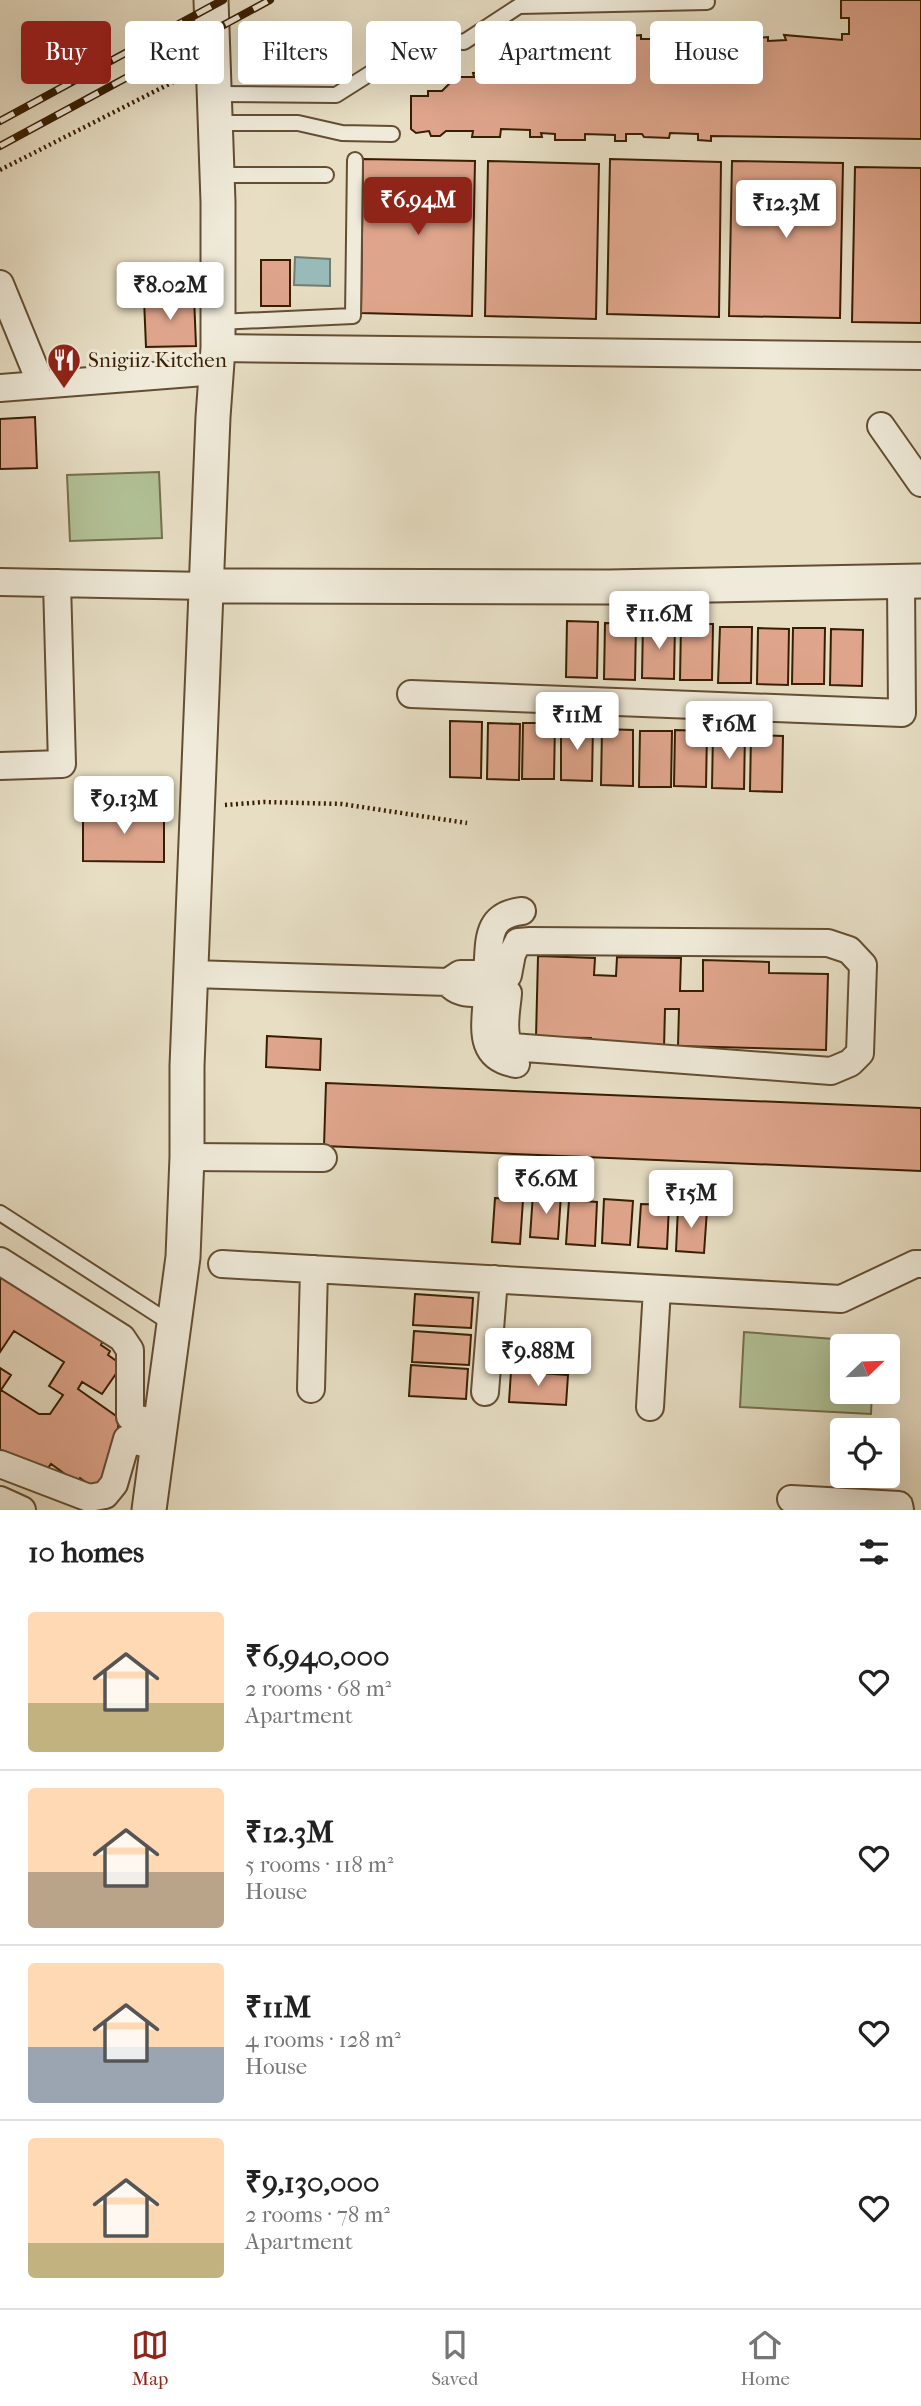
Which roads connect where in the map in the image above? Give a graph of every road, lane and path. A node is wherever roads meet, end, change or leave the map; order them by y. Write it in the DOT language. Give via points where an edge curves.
graph roads {
  1 [pos="211,0"];
  2 [pos="707,2"];
  3 [pos="215,93"];
  4 [pos="392,134"];
  5 [pos="355,160"];
  6 [pos="0,170"];
  7 [pos="217,175"];
  8 [pos="326,175"];
  9 [pos="0,284"];
  10 [pos="218,347"];
  11 [pos="921,356"];
  12 [pos="41,384"];
  13 [pos="0,388"];
  14 [pos="881,426"];
  15 [pos="921,483"];
  16 [pos="0,582"];
  17 [pos="911,582"];
  18 [pos="57,583"];
  19 [pos="206,586"];
  20 [pos="411,694"];
  21 [pos="0,766"];
  22 [pos="198,803"];
  23 [pos="467,823"];
  24 [pos="522,911"];
  25 [pos="192,974"];
  26 [pos="498,984"];
  27 [pos="516,1063"];
  28 [pos="187,1157"];
  29 [pos="323,1158"];
  30 [pos="0,1213"];
  31 [pos="0,1261"];
  32 [pos="222,1264"];
  33 [pos="921,1264"];
  34 [pos="314,1269"];
  35 [pos="494,1279"];
  36 [pos="657,1289"];
  37 [pos="174,1325"];
  38 [pos="311,1389"];
  39 [pos="485,1392"];
  40 [pos="650,1407"];
  41 [pos="144,1432"];
  42 [pos="0,1464"];
  43 [pos="791,1499"];
  44 [pos="0,1500"];
  45 [pos="22,1510"];
  46 [pos="149,1510"];
  47 [pos="900,1510"];
  1 -- 3 [label="street"];
  2 -- 3 [label="lane" via="519,6 464,42 426,38 336,95"];
  3 -- 4 [label="lane" via="298,123 342,133"];
  3 -- 6 [label="path"];
  3 -- 7 [label="street"];
  5 -- 10 [label="lane" via="353,316"];
  7 -- 8 [label="lane"];
  7 -- 10 [label="street"];
  9 -- 12 [label="street"];
  10 -- 11 [label="street"];
  10 -- 12 [label="street"];
  10 -- 19 [label="street"];
  12 -- 13 [label="street"];
  14 -- 15 [label="street"];
  16 -- 18 [label="street"];
  17 -- 19 [label="street"];
  17 -- 20 [label="street" via="902,713"];
  18 -- 19 [label="street"];
  18 -- 21 [label="street" via="62,764"];
  19 -- 22 [label="street"];
  22 -- 23 [label="path" via="342,804"];
  22 -- 25 [label="street"];
  24 -- 26 [label="street" via="497,919 491,936"];
  25 -- 26 [label="street" via="448,982 459,992"];
  25 -- 28 [label="street"];
  26 -- 26 [label="street" via="518,942 828,943 849,950 863,965 860,1053 831,1071 512,1047 505,1035"];
  26 -- 27 [label="street" via="486,1039 501,1061"];
  28 -- 29 [label="street"];
  28 -- 37 [label="street" via="183,1257"];
  30 -- 37 [label="lane"];
  31 -- 41 [label="street" via="122,1338 130,1350"];
  32 -- 34 [label="street"];
  33 -- 36 [label="street" via="841,1299"];
  34 -- 35 [label="street"];
  34 -- 38 [label="street"];
  35 -- 36 [label="street"];
  35 -- 39 [label="street"];
  36 -- 40 [label="street"];
  37 -- 41 [label="street"];
  41 -- 42 [label="street" via="105,1495 89,1498"];
  41 -- 46 [label="street"];
  43 -- 47 [label="street" via="899,1505"];
  44 -- 45 [label="street"];
}
